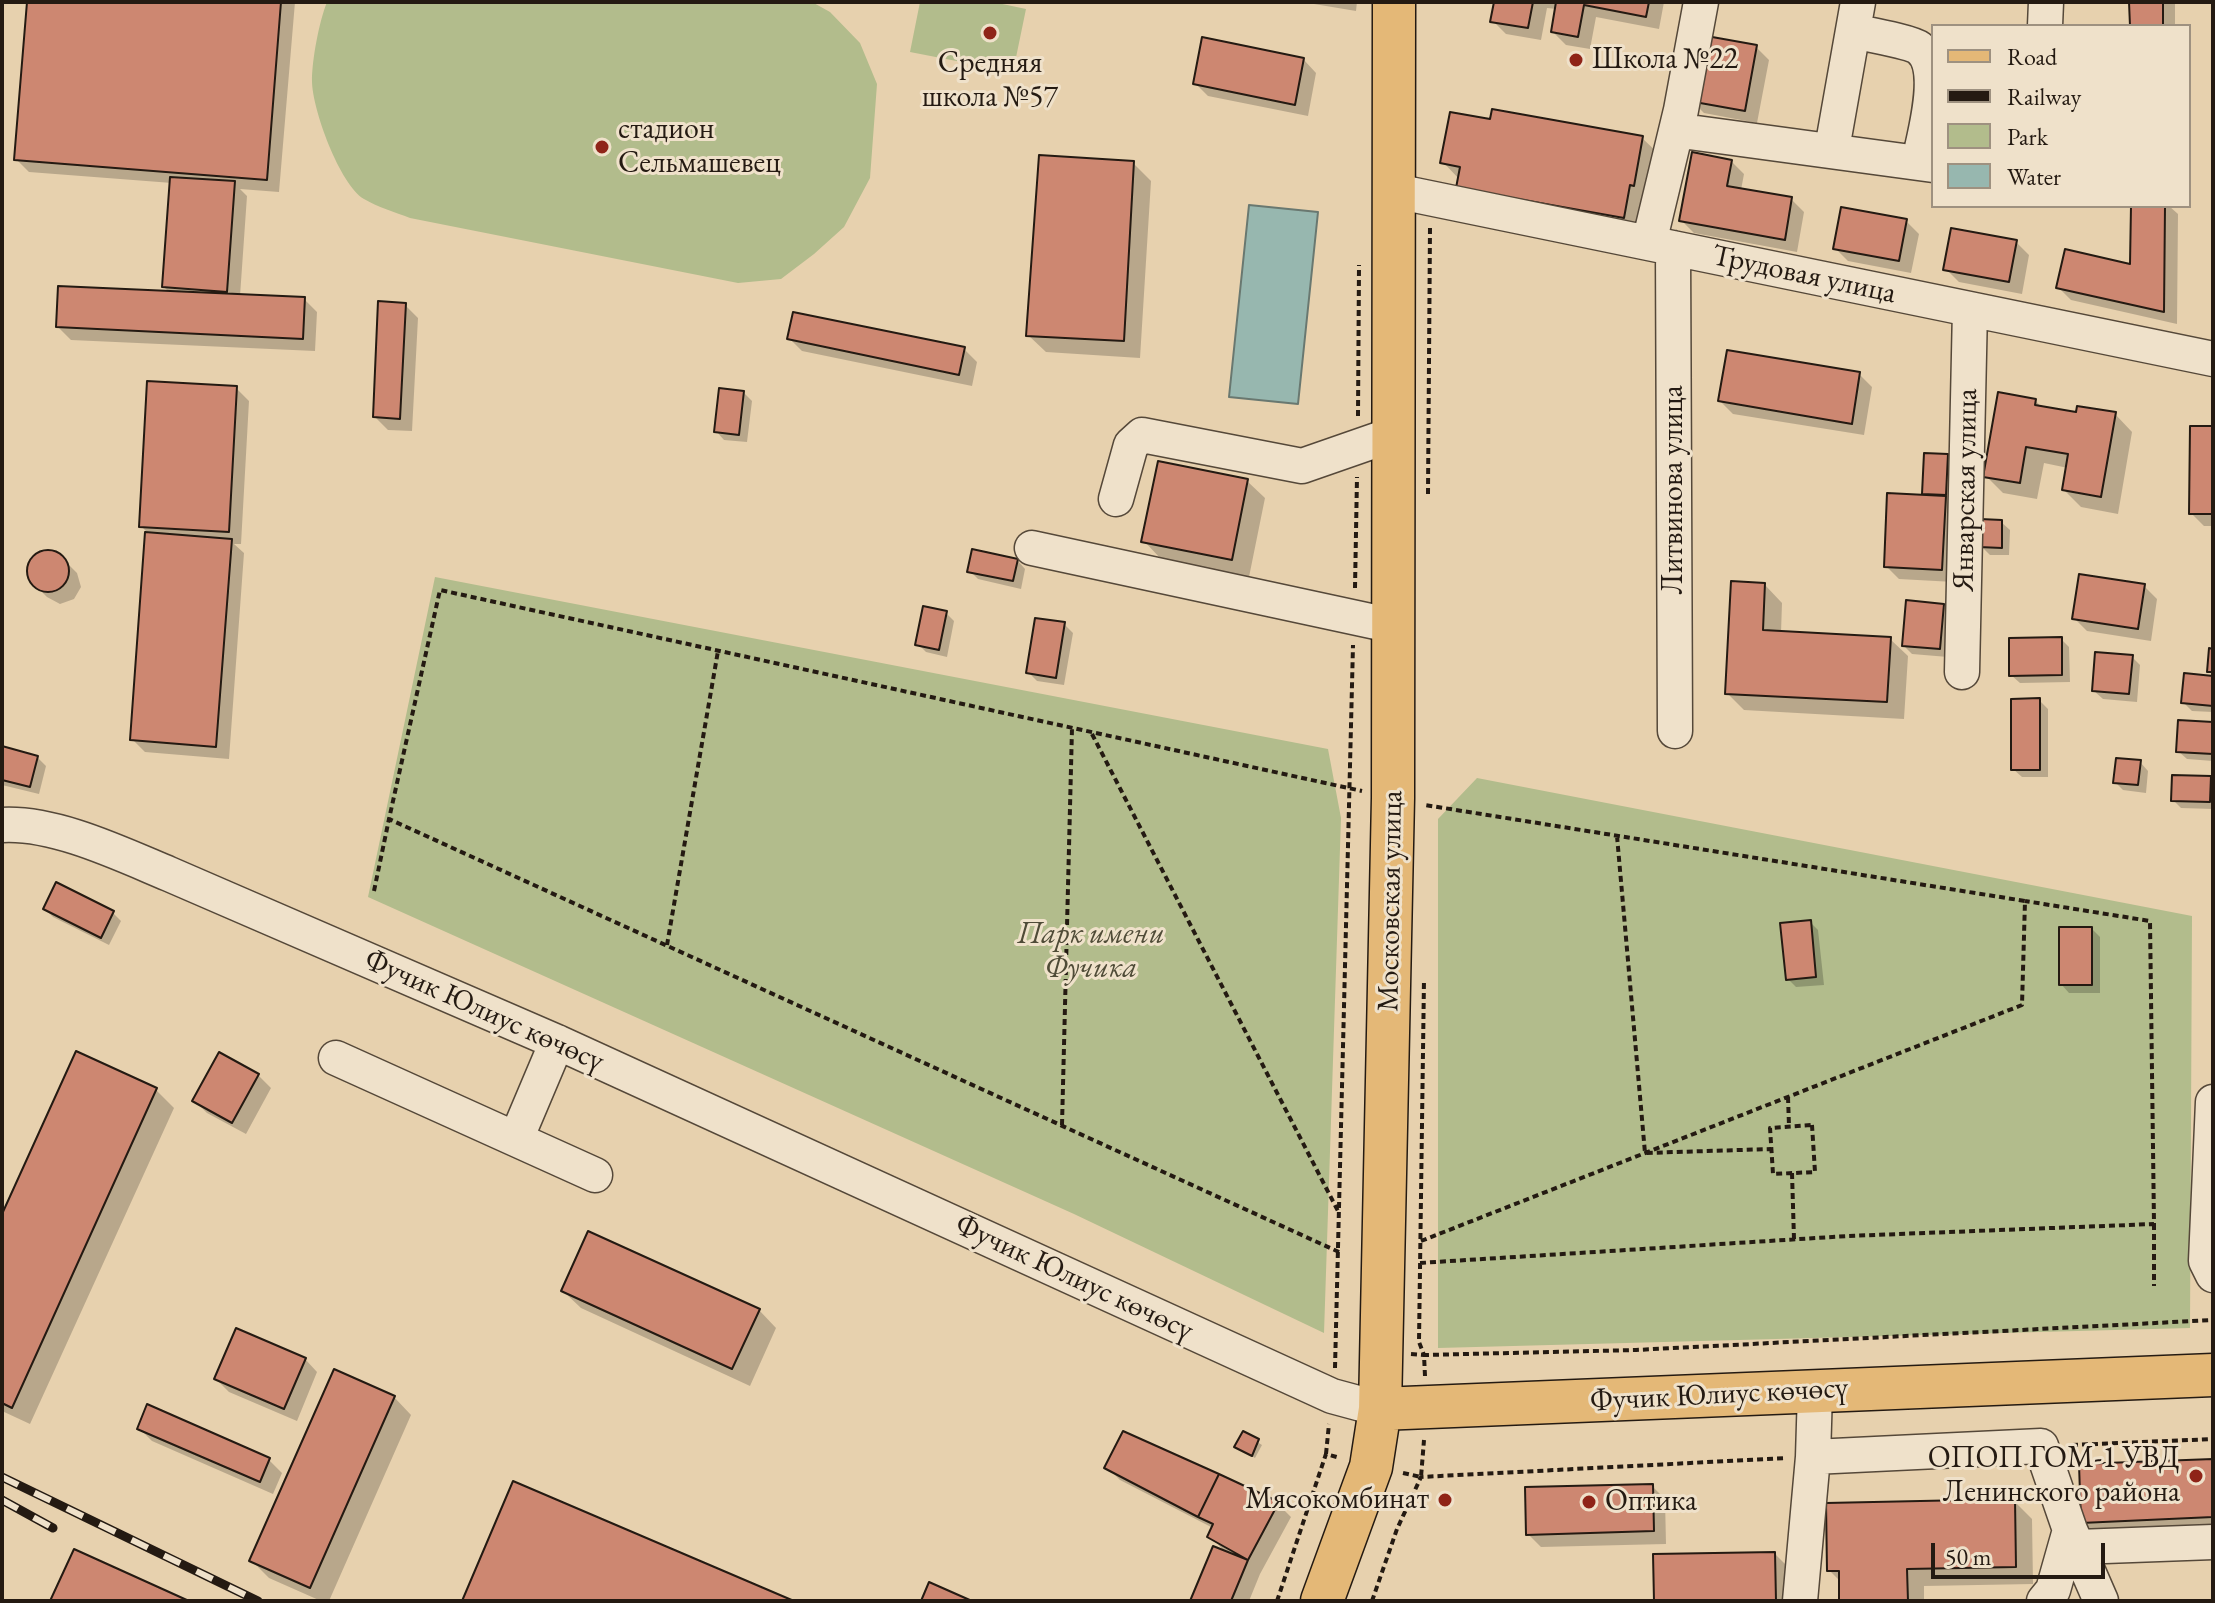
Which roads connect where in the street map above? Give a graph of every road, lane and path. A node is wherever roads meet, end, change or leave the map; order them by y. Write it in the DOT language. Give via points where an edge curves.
graph roads {
  1 [pos="1394,2"];
  2 [pos="1701,2"];
  3 [pos="2046,2"];
  4 [pos="1856,17"];
  5 [pos="2045,24"];
  6 [pos="1931,72"];
  7 [pos="1931,105"];
  8 [pos="1689,132"];
  9 [pos="1832,149"];
  10 [pos="1926,164"];
  11 [pos="1395,191"];
  12 [pos="1661,245"];
  13 [pos="1359,256"];
  14 [pos="1970,309"];
  15 [pos="2213,359"];
  16 [pos="1376,440"];
  17 [pos="1116,499"];
  18 [pos="1032,548"];
  19 [pos="1374,622"];
  20 [pos="718,651"];
  21 [pos="1962,672"];
  22 [pos="1072,728"];
  23 [pos="1675,731"];
  24 [pos="1092,732"];
  25 [pos="1350,789"];
  26 [pos="1393,798"];
  27 [pos="389,819"];
  28 [pos="2,825"];
  29 [pos="1617,836"];
  30 [pos="374,891"];
  31 [pos="2025,901"];
  32 [pos="667,945"];
  33 [pos="557,1042"];
  34 [pos="336,1058"];
  35 [pos="1788,1097"];
  36 [pos="2213,1102"];
  37 [pos="1062,1125"];
  38 [pos="1789,1127"];
  39 [pos="516,1139"];
  40 [pos="1771,1149"];
  41 [pos="1645,1153"];
  42 [pos="1792,1173"];
  43 [pos="595,1175"];
  44 [pos="1340,1216"];
  45 [pos="2154,1224"];
  46 [pos="1794,1239"];
  47 [pos="1421,1241"];
  48 [pos="1339,1252"];
  49 [pos="1420,1263"];
  50 [pos="2213,1275"];
  51 [pos="2154,1286"];
  52 [pos="2213,1320"];
  53 [pos="2213,1375"];
  54 [pos="1815,1391"];
  55 [pos="1332,1396"];
  56 [pos="1380,1409"];
  57 [pos="1425,1409"];
  58 [pos="2213,1439"];
  59 [pos="2041,1446"];
  60 [pos="1326,1454"];
  61 [pos="1813,1457"];
  62 [pos="1421,1477"];
  63 [pos="2074,1539"];
  64 [pos="2213,1542"];
  65 [pos="1322,1601"];
  66 [pos="1372,1601"];
  67 [pos="1800,1601"];
  68 [pos="2044,1601"];
  69 [pos="2101,1601"];
  1 -- 11 [label="main road, Московская улица"];
  2 -- 12 [label="street, Литвинова улица"];
  3 -- 5 [label="street"];
  4 -- 6 [label="street" via="1918,47"];
  4 -- 9 [label="street"];
  7 -- 10 [label="street"];
  8 -- 9 [label="street"];
  9 -- 10 [label="street"];
  11 -- 12 [label="street, Трудовая улица"];
  11 -- 16 [label="main road, Московская улица"];
  12 -- 14 [label="street, Трудовая улица"];
  12 -- 23 [label="street, Литвинова улица"];
  13 -- 16 [label="path"];
  14 -- 15 [label="street, Трудовая улица"];
  14 -- 21 [label="street, Январская улица"];
  16 -- 17 [label="street" via="1302,466 1142,435 1131,445"];
  16 -- 19 [label="main road, Московская улица"];
  16 -- 19 [label="path"];
  18 -- 19 [label="street"];
  19 -- 25 [label="path"];
  19 -- 26 [label="main road, Московская улица"];
  20 -- 22 [label="path"];
  20 -- 27 [label="path" via="440,590"];
  20 -- 32 [label="path"];
  22 -- 24 [label="path"];
  22 -- 37 [label="path"];
  24 -- 25 [label="path"];
  24 -- 44 [label="path"];
  25 -- 26 [label="path"];
  25 -- 44 [label="path"];
  26 -- 29 [label="path"];
  26 -- 56 [label="main road, Московская улица"];
  27 -- 30 [label="path"];
  27 -- 32 [label="path"];
  28 -- 33 [label="street, Фучик Юлиус көчөсү" via="49,830 115,852"];
  29 -- 31 [label="path"];
  29 -- 41 [label="path"];
  31 -- 35 [label="path" via="2022,1005"];
  31 -- 45 [label="path" via="2150,921"];
  32 -- 37 [label="path"];
  33 -- 39 [label="street"];
  33 -- 55 [label="street, Фучик Юлиус көчөсү"];
  34 -- 39 [label="street"];
  35 -- 38 [label="path"];
  35 -- 41 [label="path"];
  36 -- 50 [label="street" via="2206,1261"];
  37 -- 48 [label="path"];
  38 -- 40 [label="path" via="1770,1128"];
  38 -- 42 [label="path" via="1812,1125 1815,1172"];
  39 -- 43 [label="street"];
  40 -- 41 [label="path"];
  40 -- 42 [label="path" via="1773,1174"];
  41 -- 47 [label="path"];
  42 -- 46 [label="path"];
  44 -- 48 [label="path"];
  45 -- 46 [label="path"];
  45 -- 51 [label="path"];
  46 -- 49 [label="path"];
  48 -- 55 [label="path"];
  52 -- 57 [label="path" via="1636,1350 1424,1355"];
  53 -- 54 [label="main road, Фучик Юлиус көчөсү"];
  54 -- 57 [label="main road, Фучик Юлиус көчөсү"];
  54 -- 61 [label="street"];
  55 -- 56 [label="street, Фучик Юлиус көчөсү"];
  55 -- 60 [label="path"];
  56 -- 57 [label="main road, Фучик Юлиус көчөсү"];
  56 -- 65 [label="main road, Московская улица" via="1371,1467"];
  57 -- 62 [label="path"];
  58 -- 59 [label="path"];
  59 -- 61 [label="street"];
  59 -- 63 [label="street"];
  61 -- 62 [label="path"];
  61 -- 67 [label="street"];
  62 -- 66 [label="path"];
  63 -- 64 [label="street"];
  63 -- 68 [label="street"];
  63 -- 69 [label="street"];
}
